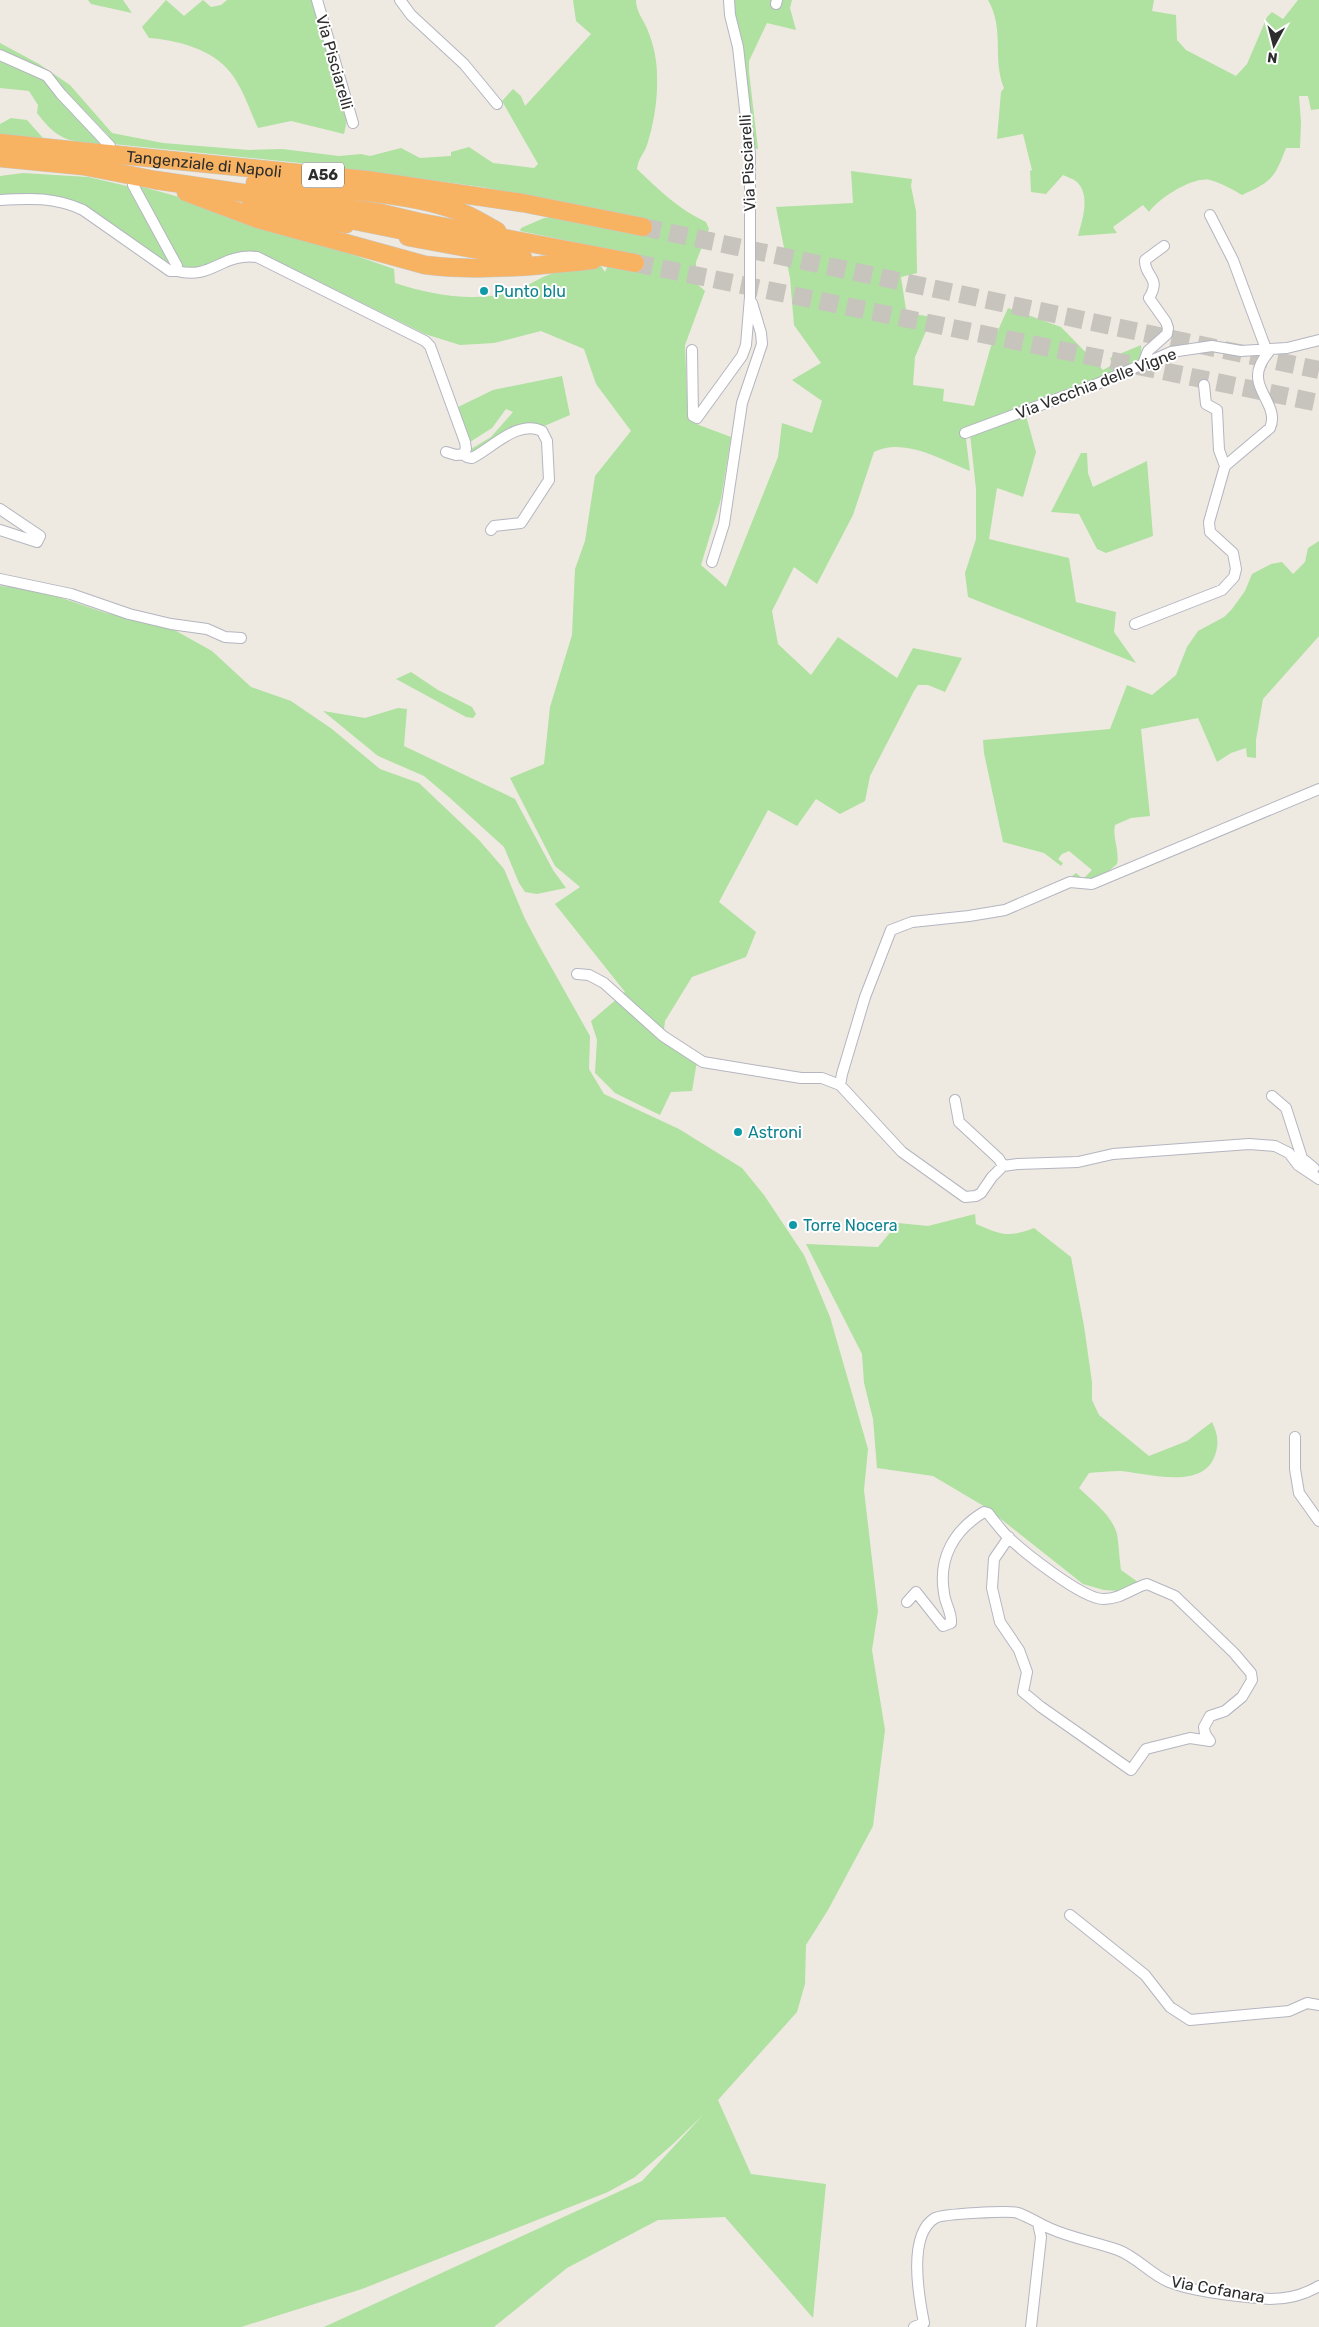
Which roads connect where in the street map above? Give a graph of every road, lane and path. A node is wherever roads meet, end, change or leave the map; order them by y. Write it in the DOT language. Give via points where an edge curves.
graph roads {
  1 [pos="317,0"];
  2 [pos="400,0"];
  3 [pos="729,0"];
  4 [pos="0,55"];
  5 [pos="497,104"];
  6 [pos="353,123"];
  7 [pos="0,143"];
  8 [pos="110,146"];
  9 [pos="0,158"];
  10 [pos="133,184"];
  11 [pos="172,185"];
  12 [pos="0,200"];
  13 [pos="221,203"];
  14 [pos="1210,215"];
  15 [pos="644,227"];
  16 [pos="514,240"];
  17 [pos="1164,246"];
  18 [pos="586,261"];
  19 [pos="634,263"];
  20 [pos="542,265"];
  21 [pos="500,266"];
  22 [pos="523,266"];
  23 [pos="177,271"];
  24 [pos="750,297"];
  25 [pos="1319,340"];
  26 [pos="1269,349"];
  27 [pos="692,350"];
  28 [pos="1143,364"];
  29 [pos="1204,385"];
  30 [pos="965,433"];
  31 [pos="446,452"];
  32 [pos="463,454"];
  33 [pos="1225,466"];
  34 [pos="0,509"];
  35 [pos="0,530"];
  36 [pos="490,530"];
  37 [pos="712,562"];
  38 [pos="0,579"];
  39 [pos="1135,624"];
  40 [pos="241,638"];
  41 [pos="1319,789"];
  42 [pos="577,974"];
  43 [pos="840,1085"];
  44 [pos="1272,1096"];
  45 [pos="955,1100"];
  46 [pos="1003,1166"];
  47 [pos="1319,1172"];
  48 [pos="1319,1179"];
  49 [pos="1295,1437"];
  50 [pos="1319,1521"];
  51 [pos="1009,1537"];
  52 [pos="907,1602"];
  53 [pos="1070,1915"];
  54 [pos="1319,2005"];
  55 [pos="1038,2224"];
  56 [pos="1319,2286"];
  57 [pos="925,2325"];
  58 [pos="914,2327"];
  59 [pos="1031,2327"];
  1 -- 6 [label="street, Via Pisciarelli"];
  2 -- 5 [label="street" via="411,15 464,64"];
  3 -- 24 [label="street, Via Pisciarelli" via="738,46 750,154"];
  4 -- 8 [label="street" via="47,76"];
  7 -- 15 [label="highway, Tangenziale di Napoli / A56" via="368,180 523,203"];
  9 -- 11 [label="highway, Tangenziale di Napoli / A56" via="83,166"];
  10 -- 23 [label="street"];
  11 -- 13 [label="highway"];
  11 -- 16 [label="highway, Tangenziale di Napoli / A56" via="381,213"];
  11 -- 16 [label="highway" via="403,210"];
  11 -- 16 [label="highway" via="202,178 391,197 462,213"];
  11 -- 18 [label="highway" via="374,218"];
  12 -- 23 [label="street" via="37,198 68,203 170,271"];
  13 -- 18 [label="highway" via="460,248"];
  13 -- 20 [label="highway" via="414,245"];
  13 -- 21 [label="highway" via="412,256 457,264"];
  13 -- 21 [label="highway" via="311,234 425,264 446,268"];
  13 -- 22 [label="highway" via="413,251"];
  14 -- 26 [label="street" via="1233,260"];
  16 -- 18 [label="highway, Tangenziale di Napoli / A56"];
  17 -- 28 [label="street" via="1145,264 1154,282 1149,298 1168,328 1166,334 1148,350"];
  18 -- 19 [label="highway, Tangenziale di Napoli / A56"];
  18 -- 20 [label="highway"];
  20 -- 22 [label="highway"];
  21 -- 22 [label="highway"];
  23 -- 32 [label="street" via="196,274 234,258 257,257 425,341 430,346 466,442"];
  24 -- 27 [label="street" via="742,356 697,418 693,416"];
  24 -- 37 [label="street" via="762,344 742,403 724,524"];
  25 -- 26 [label="street, Via Vecchia delle Vigne"];
  26 -- 28 [label="street, Via Vecchia delle Vigne" via="1241,351 1212,346 1171,352"];
  26 -- 33 [label="street" via="1258,375 1274,421"];
  28 -- 30 [label="street, Via Vecchia delle Vigne"];
  29 -- 33 [label="street" via="1206,404 1217,410 1219,450"];
  31 -- 32 [label="street"];
  32 -- 36 [label="street" via="472,458 508,435 526,428 542,431 547,441 549,480 545,489 521,523 494,526"];
  33 -- 39 [label="street" via="1209,522 1210,532 1236,559 1234,577 1222,590"];
  34 -- 35 [label="street" via="40,536 37,542"];
  38 -- 40 [label="street" via="71,594 129,614"];
  41 -- 43 [label="street" via="1092,884 1070,882 1005,910 912,922 891,930 865,997"];
  42 -- 43 [label="street" via="590,975 604,983 663,1036 703,1062 801,1078 822,1078"];
  43 -- 46 [label="street" via="902,1152 965,1197 981,1193"];
  44 -- 47 [label="street" via="1286,1108 1302,1158"];
  45 -- 46 [label="street" via="959,1122"];
  46 -- 48 [label="street" via="1078,1162 1113,1154 1249,1144 1275,1146"];
  49 -- 50 [label="street" via="1298,1493"];
  51 -- 51 [label="street" via="994,1559 992,1588 1000,1622 1019,1650 1027,1672 1023,1692 1131,1770 1146,1749 1190,1738 1210,1740 1205,1734 1206,1721 1242,1697 1252,1680 1251,1673 1234,1653 1175,1596 1160,1588 1147,1584 1117,1597 1097,1598 1059,1577"];
  51 -- 52 [label="street" via="984,1512 951,1544 945,1558 944,1593 951,1623 943,1626 916,1592"];
  53 -- 54 [label="street" via="1145,1975 1170,2007 1190,2020 1289,2012 1307,2003"];
  55 -- 56 [label="street, Via Cofanara" via="1118,2250 1178,2285 1270,2299 1306,2293"];
  55 -- 57 [label="street, Via Cofanara" via="1017,2212 935,2218 924,2233 916,2269"];
  55 -- 59 [label="street" via="1041,2237"];
  57 -- 58 [label="street, Via Cofanara"];
}
